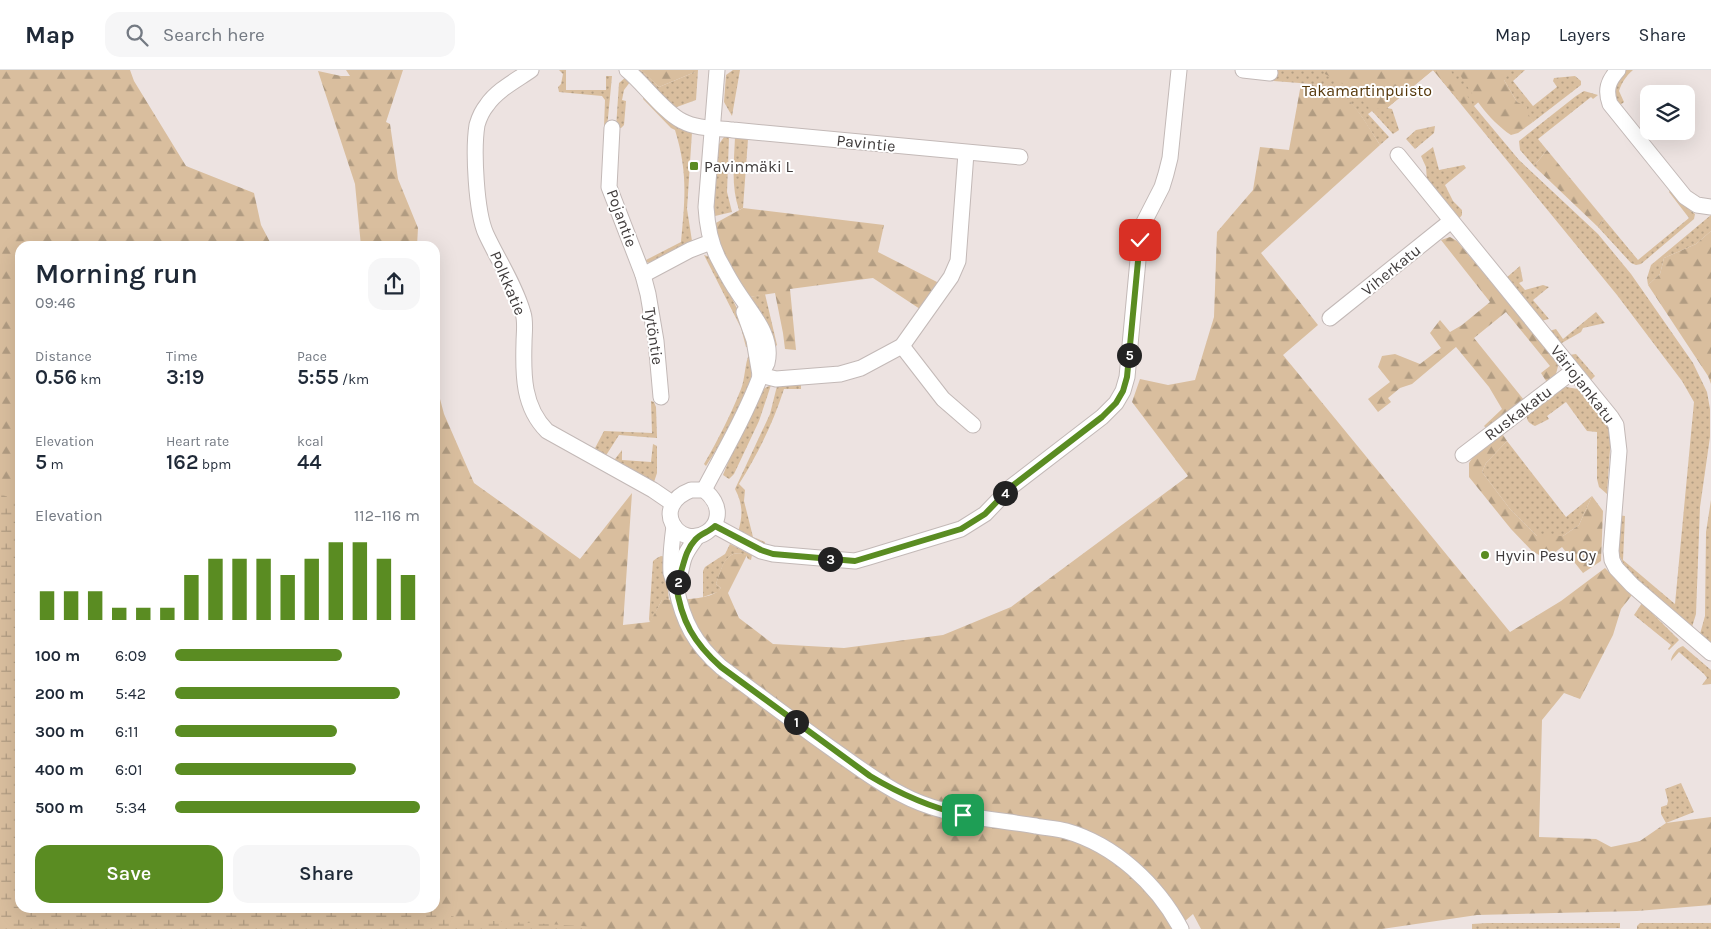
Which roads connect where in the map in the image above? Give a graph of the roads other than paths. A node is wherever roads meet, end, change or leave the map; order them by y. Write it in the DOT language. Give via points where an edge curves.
graph roads {
  1 [pos="531,70"];
  2 [pos="627,70"];
  3 [pos="716,70"];
  4 [pos="1179,70"];
  5 [pos="1243,70"];
  6 [pos="1618,70"];
  7 [pos="1270,73"];
  8 [pos="612,128"];
  9 [pos="712,128"];
  10 [pos="966,153"];
  11 [pos="1398,156"];
  12 [pos="1020,157"];
  13 [pos="1711,208"];
  14 [pos="1451,221"];
  15 [pos="711,242"];
  16 [pos="643,276"];
  17 [pos="1330,318"];
  18 [pos="902,346"];
  19 [pos="1573,371"];
  20 [pos="760,375"];
  21 [pos="660,397"];
  22 [pos="973,425"];
  23 [pos="1463,455"];
  24 [pos="704,490"];
  25 [pos="672,503"];
  26 [pos="674,526"];
  27 [pos="715,526"];
  28 [pos="697,537"];
  29 [pos="676,584"];
  30 [pos="1711,653"];
  31 [pos="1181,929"];
  1 -- 25 [label="street, Polkkatie" via="488,103 480,116 476,140 478,202 485,232 524,315 527,396 538,422 548,431"];
  2 -- 9 [label="street" via="680,121"];
  3 -- 9 [label="street"];
  4 -- 27 [label="street" via="1170,158 1162,187 1141,228 1127,377 1116,403 1102,417 1011,487 974,522 961,529 855,561 773,554"];
  5 -- 7 [label="street"];
  6 -- 13 [label="street" via="1608,86 1610,104 1685,197 1697,205"];
  8 -- 16 [label="street, Pojantie" via="609,187"];
  9 -- 10 [label="street, Pavintie"];
  9 -- 15 [label="street" via="706,207"];
  10 -- 12 [label="street, Pavintie"];
  10 -- 18 [label="street" via="958,260 950,277"];
  11 -- 14 [label="street, Väriojankatu"];
  14 -- 17 [label="street, Viherkatu"];
  14 -- 19 [label="street, Väriojankatu"];
  15 -- 16 [label="street"];
  15 -- 20 [label="street" via="762,328 768,351 767,363"];
  16 -- 21 [label="street, Tytöntie" via="656,341"];
  18 -- 20 [label="street" via="861,368 840,374 776,379"];
  18 -- 22 [label="street" via="943,399"];
  19 -- 23 [label="street, Ruskakatu"];
  19 -- 30 [label="street, Väriojankatu" via="1616,425 1618,451 1610,542 1612,560 1632,586"];
  20 -- 24 [label="street" via="751,401"];
  24 -- 25 [label="street" via="684,492"];
  24 -- 27 [label="street" via="710,494 718,511"];
  25 -- 26 [label="street" via="670,512"];
  26 -- 28 [label="street" via="689,537"];
  26 -- 29 [label="street" via="672,575"];
  27 -- 28 [label="street"];
  28 -- 29 [label="street" via="684,559"];
  29 -- 31 [label="street" via="683,616 706,654 870,776 937,809 1066,831 1088,840 1109,851 1144,879 1160,896"];
}
